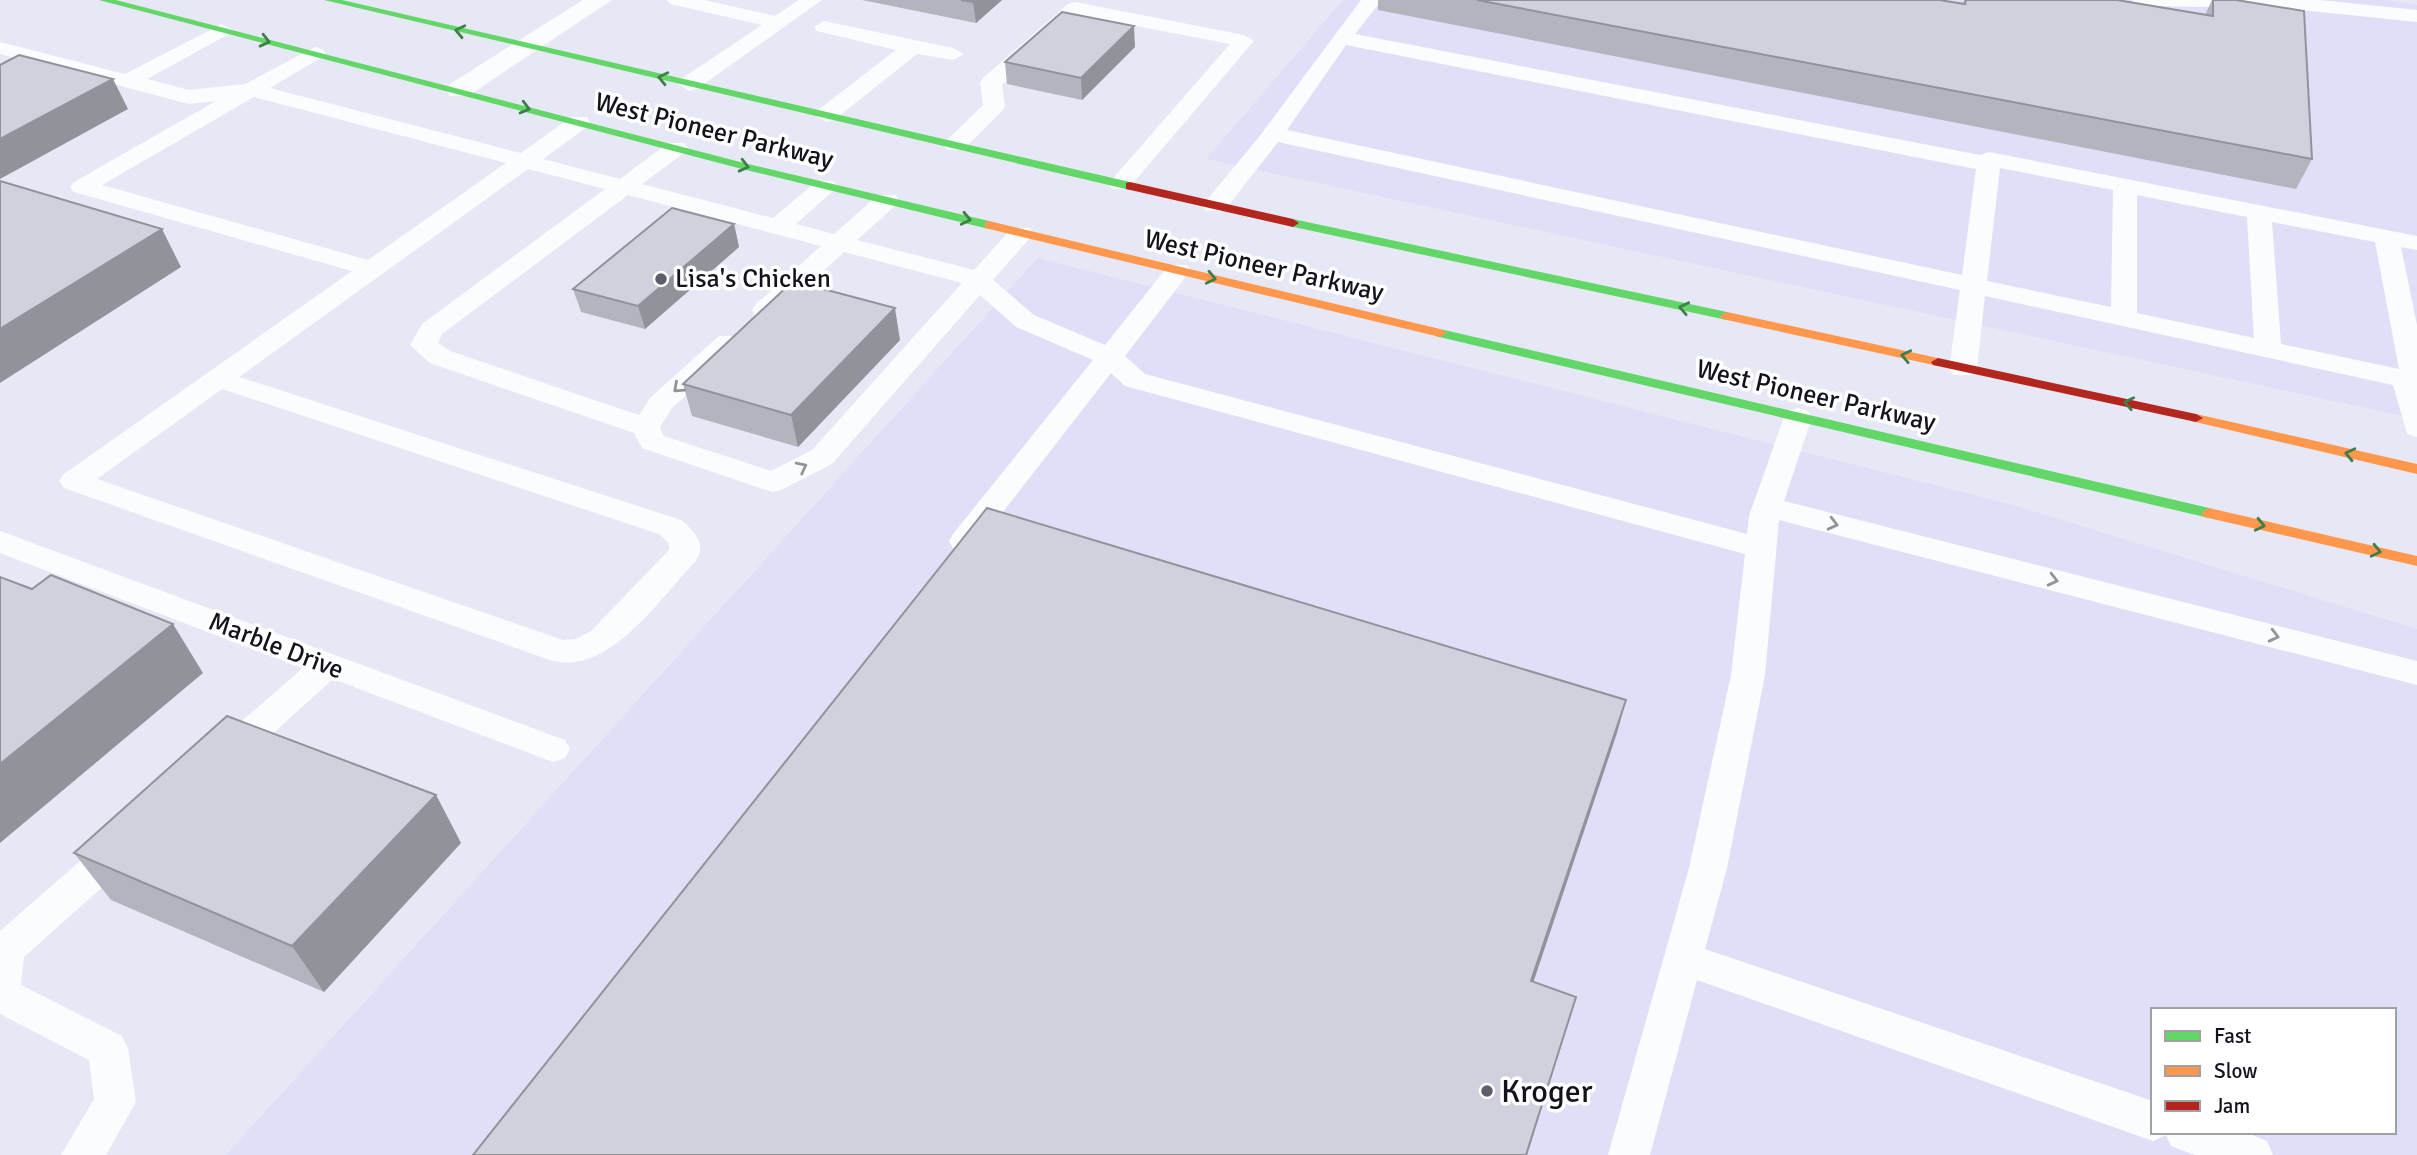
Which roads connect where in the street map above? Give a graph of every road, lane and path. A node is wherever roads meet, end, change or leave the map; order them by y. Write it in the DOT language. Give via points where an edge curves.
graph roads {
  1 [pos="104,0"];
  2 [pos="329,0"];
  3 [pos="600,0"];
  4 [pos="677,0"];
  5 [pos="812,0"];
  6 [pos="1373,0"];
  7 [pos="2141,0"];
  8 [pos="2417,16"];
  9 [pos="780,23"];
  10 [pos="824,27"];
  11 [pos="222,30"];
  12 [pos="1341,38"];
  13 [pos="526,47"];
  14 [pos="913,47"];
  15 [pos="0,48"];
  16 [pos="314,53"];
  17 [pos="953,54"];
  18 [pos="128,81"];
  19 [pos="689,84"];
  20 [pos="253,90"];
  21 [pos="459,90"];
  22 [pos="826,115"];
  23 [pos="579,122"];
  24 [pos="1272,134"];
  25 [pos="955,145"];
  26 [pos="676,148"];
  27 [pos="525,160"];
  28 [pos="1988,164"];
  29 [pos="1120,184"];
  30 [pos="2125,185"];
  31 [pos="825,186"];
  32 [pos="626,187"];
  33 [pos="887,200"];
  34 [pos="1215,206"];
  35 [pos="2259,212"];
  36 [pos="777,228"];
  37 [pos="1021,233"];
  38 [pos="2386,237"];
  39 [pos="2417,243"];
  40 [pos="839,244"];
  41 [pos="373,269"];
  42 [pos="1178,270"];
  43 [pos="977,279"];
  44 [pos="1973,285"];
  45 [pos="2124,318"];
  46 [pos="2267,349"];
  47 [pos="1110,357"];
  48 [pos="1963,369"];
  49 [pos="218,379"];
  50 [pos="2413,380"];
  51 [pos="1798,417"];
  52 [pos="646,426"];
  53 [pos="2417,428"];
  54 [pos="2417,469"];
  55 [pos="1767,507"];
  56 [pos="0,541"];
  57 [pos="1761,548"];
  58 [pos="2417,563"];
  59 [pos="942,569"];
  60 [pos="327,666"];
  61 [pos="2417,673"];
  62 [pos="553,749"];
  63 [pos="203,775"];
  64 [pos="151,821"];
  65 [pos="1683,958"];
  66 [pos="0,993"];
  67 [pos="2151,1120"];
  68 [pos="2192,1134"];
  69 [pos="82,1155"];
  70 [pos="1629,1155"];
  71 [pos="2252,1155"];
  1 -- 11 [label="main road, West Pioneer Parkway"];
  13 -- 2 [label="main road, West Pioneer Parkway, one-way"];
  3 -- 13 [label="street"];
  4 -- 9 [label="lane"];
  5 -- 9 [label="lane"];
  6 -- 12 [label="lane"];
  7 -- 8 [label="lane" via="2280,2"];
  9 -- 19 [label="lane"];
  10 -- 14 [label="lane"];
  11 -- 16 [label="main road, West Pioneer Parkway, one-way"];
  11 -- 18 [label="lane"];
  12 -- 24 [label="lane"];
  12 -- 28 [label="lane"];
  19 -- 13 [label="main road, West Pioneer Parkway, one-way"];
  13 -- 21 [label="street"];
  14 -- 17 [label="lane"];
  14 -- 22 [label="lane"];
  15 -- 18 [label="lane"];
  16 -- 20 [label="lane"];
  16 -- 21 [label="main road, West Pioneer Parkway"];
  18 -- 20 [label="lane" via="189,97"];
  19 -- 22 [label="main road, West Pioneer Parkway"];
  20 -- 27 [label="lane"];
  20 -- 41 [label="lane" via="82,187"];
  21 -- 23 [label="main road, West Pioneer Parkway, one-way"];
  22 -- 25 [label="main road, West Pioneer Parkway"];
  23 -- 26 [label="main road, West Pioneer Parkway"];
  23 -- 27 [label="lane"];
  24 -- 34 [label="lane"];
  24 -- 44 [label="lane"];
  25 -- 29 [label="main road, West Pioneer Parkway"];
  25 -- 29 [label="lane" via="994,106 992,83 1075,8 1244,41"];
  26 -- 31 [label="main road, West Pioneer Parkway, one-way"];
  26 -- 32 [label="lane"];
  27 -- 32 [label="lane"];
  27 -- 41 [label="lane"];
  28 -- 30 [label="lane" via="1989,159"];
  28 -- 44 [label="lane"];
  29 -- 34 [label="main road, West Pioneer Parkway"];
  30 -- 35 [label="lane"];
  30 -- 45 [label="lane"];
  31 -- 33 [label="main road, West Pioneer Parkway"];
  31 -- 36 [label="lane"];
  32 -- 36 [label="lane"];
  32 -- 52 [label="lane" via="431,330 423,345 440,357"];
  33 -- 37 [label="main road, West Pioneer Parkway, one-way"];
  33 -- 40 [label="lane"];
  48 -- 34 [label="main road, West Pioneer Parkway, one-way"];
  35 -- 38 [label="lane"];
  35 -- 46 [label="lane"];
  36 -- 40 [label="lane"];
  37 -- 42 [label="main road, West Pioneer Parkway"];
  37 -- 43 [label="lane"];
  38 -- 39 [label="lane"];
  38 -- 50 [label="lane"];
  40 -- 43 [label="lane"];
  40 -- 52 [label="lane, one-way" via="661,403"];
  41 -- 49 [label="lane"];
  42 -- 47 [label="lane"];
  42 -- 51 [label="main road, West Pioneer Parkway, one-way"];
  43 -- 47 [label="lane" via="1025,321"];
  52 -- 43 [label="lane, one-way" via="652,442 773,482 822,457"];
  44 -- 45 [label="lane"];
  44 -- 48 [label="lane"];
  45 -- 46 [label="lane"];
  46 -- 50 [label="lane"];
  47 -- 57 [label="lane" via="1135,380"];
  47 -- 59 [label="lane"];
  54 -- 48 [label="main road, West Pioneer Parkway, one-way"];
  49 -- 49 [label="lane" via="74,481 562,652 582,651 603,639 685,554 684,540 670,527"];
  50 -- 53 [label="lane"];
  51 -- 55 [label="lane"];
  51 -- 58 [label="main road, West Pioneer Parkway, one-way"];
  55 -- 57 [label="lane"];
  55 -- 61 [label="lane, one-way"];
  56 -- 60 [label="lane, Marble Drive"];
  57 -- 65 [label="lane" via="1748,675 1708,868"];
  60 -- 62 [label="lane, Marble Drive"];
  60 -- 63 [label="lane"];
  64 -- 66 [label="lane" via="6,949"];
  65 -- 67 [label="lane"];
  65 -- 70 [label="lane"];
  66 -- 69 [label="lane" via="108,1049 115,1102"];
  68 -- 71 [label="lane"];
}
